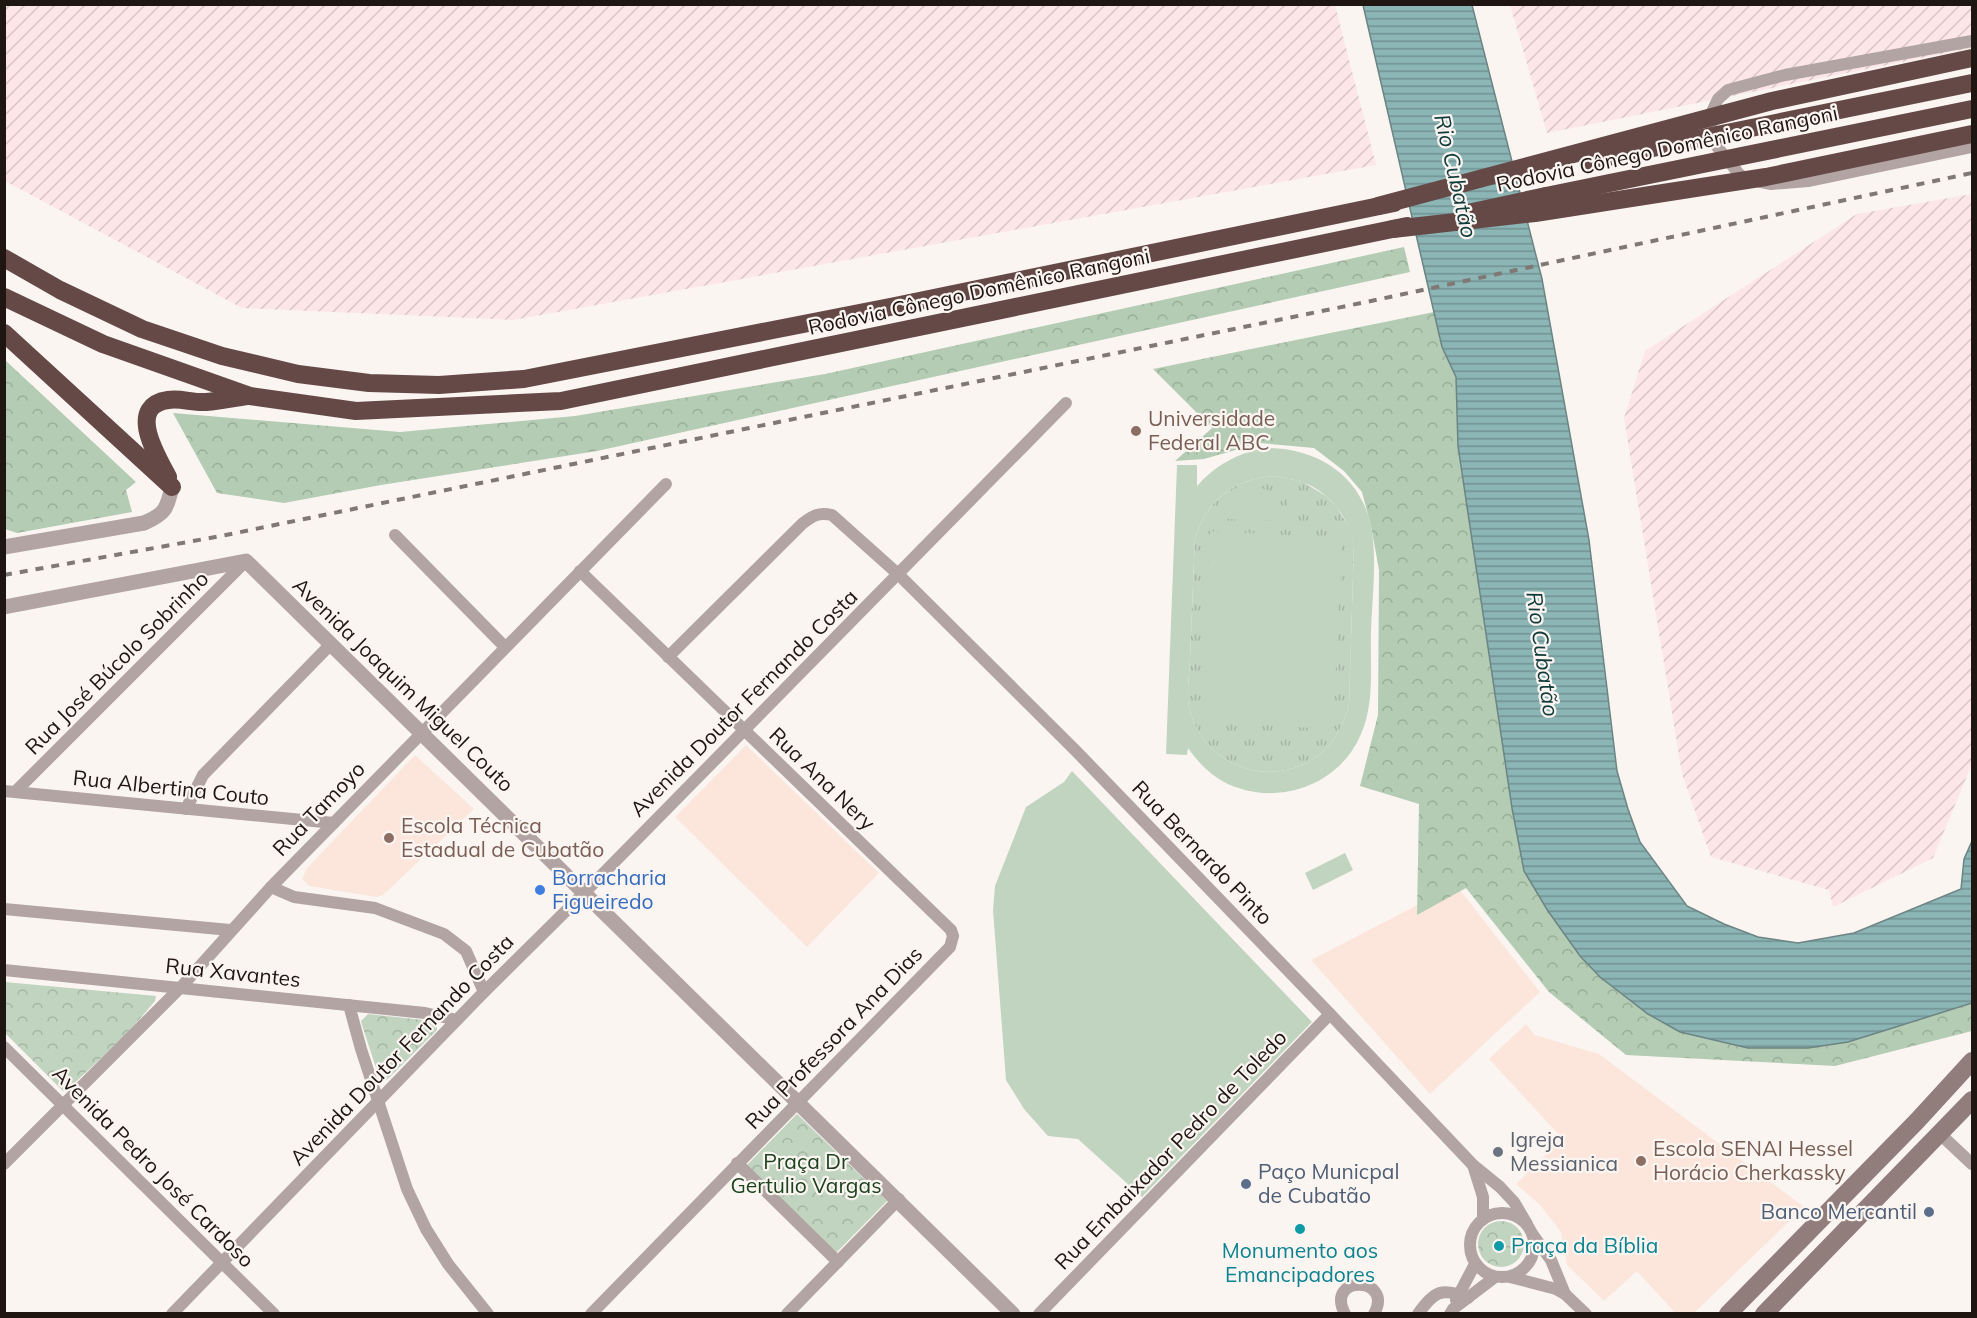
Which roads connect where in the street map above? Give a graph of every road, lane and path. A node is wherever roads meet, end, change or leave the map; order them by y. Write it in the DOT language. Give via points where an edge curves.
graph roads {
  1 [pos="1972,41"];
  2 [pos="1972,58"];
  3 [pos="1972,83"];
  4 [pos="1972,109"];
  5 [pos="1972,134"];
  6 [pos="1972,147"];
  7 [pos="1378,206"];
  8 [pos="1393,229"];
  9 [pos="9,259"];
  10 [pos="4,297"];
  11 [pos="4,333"];
  12 [pos="250,396"];
  13 [pos="1066,403"];
  14 [pos="666,484"];
  15 [pos="172,487"];
  16 [pos="395,535"];
  17 [pos="4,547"];
  18 [pos="246,561"];
  19 [pos="580,571"];
  20 [pos="898,574"];
  21 [pos="4,607"];
  22 [pos="332,644"];
  23 [pos="505,647"];
  24 [pos="668,657"];
  25 [pos="744,731"];
  26 [pos="421,732"];
  27 [pos="10,792"];
  28 [pos="186,809"];
  29 [pos="334,823"];
  30 [pos="271,887"];
  31 [pos="585,892"];
  32 [pos="4,909"];
  33 [pos="230,930"];
  34 [pos="953,942"];
  35 [pos="4,970"];
  36 [pos="182,986"];
  37 [pos="484,992"];
  38 [pos="350,1005"];
  39 [pos="1330,1014"];
  40 [pos="457,1020"];
  41 [pos="4,1047"];
  42 [pos="1972,1061"];
  43 [pos="1937,1100"];
  44 [pos="1972,1100"];
  45 [pos="380,1101"];
  46 [pos="799,1102"];
  47 [pos="64,1106"];
  48 [pos="1940,1134"];
  49 [pos="737,1163"];
  50 [pos="4,1164"];
  51 [pos="1972,1164"];
  52 [pos="1473,1165"];
  53 [pos="899,1199"];
  54 [pos="1483,1219"];
  55 [pos="1529,1229"];
  56 [pos="838,1262"];
  57 [pos="222,1263"];
  58 [pos="1475,1264"];
  59 [pos="1495,1277"];
  60 [pos="1510,1277"];
  61 [pos="1565,1294"];
  62 [pos="1463,1296"];
  63 [pos="1452,1311"];
  64 [pos="172,1314"];
  65 [pos="274,1314"];
  66 [pos="488,1314"];
  67 [pos="591,1314"];
  68 [pos="787,1314"];
  69 [pos="1014,1314"];
  70 [pos="1039,1314"];
  71 [pos="1345,1314"];
  72 [pos="1374,1314"];
  73 [pos="1418,1314"];
  74 [pos="1586,1314"];
  75 [pos="1728,1314"];
  76 [pos="1764,1314"];
  1 -- 6 [label="street" via="1785,75 1728,90 1708,118 1715,144 1739,174 1771,184 1809,181"];
  2 -- 7 [label="highway, bridge" via="1772,102"];
  3 -- 7 [label="highway, Rodovia Cônego Domênico Rangoni, bridge"];
  4 -- 8 [label="highway, Rodovia Cônego Domênico Rangoni, bridge"];
  5 -- 8 [label="highway, bridge" via="1766,177 1535,213"];
  7 -- 9 [label="highway, Rodovia Cônego Domênico Rangoni" via="524,379 439,385 369,383 298,374 222,356 142,329 60,290"];
  8 -- 12 [label="highway, Rodovia Cônego Domênico Rangoni" via="561,401 356,411"];
  10 -- 12 [label="highway, Rodovia Cônego Domênico Rangoni" via="103,344"];
  11 -- 15 [label="highway"];
  12 -- 15 [label="highway" via="207,402 168,400 149,411 148,436"];
  13 -- 20 [label="street, Avenida Doutor Fernando Costa"];
  14 -- 19 [label="street, Rua Tamoyo"];
  15 -- 17 [label="street" via="168,505 160,516 144,524"];
  16 -- 23 [label="street"];
  18 -- 21 [label="street"];
  18 -- 22 [label="street, Avenida Joaquim Miguel Couto"];
  18 -- 27 [label="street, Rua José Búcolo Sobrinho"];
  19 -- 23 [label="street, Rua Tamoyo"];
  19 -- 24 [label="street, Rua Ana Nery"];
  20 -- 24 [label="street, Rua Bernardo Pinto" via="832,515 813,515"];
  20 -- 25 [label="street, Avenida Doutor Fernando Costa"];
  20 -- 39 [label="street, Rua Bernardo Pinto" via="1076,751"];
  22 -- 26 [label="street, Avenida Joaquim Miguel Couto"];
  22 -- 28 [label="street" via="203,775"];
  23 -- 26 [label="street, Rua Tamoyo"];
  24 -- 25 [label="street, Rua Ana Nery"];
  25 -- 31 [label="street, Avenida Doutor Fernando Costa"];
  25 -- 34 [label="street, Rua Ana Nery" via="951,930"];
  26 -- 29 [label="street, Rua Tamoyo"];
  26 -- 31 [label="street, Avenida Joaquim Miguel Couto"];
  27 -- 28 [label="street, Rua Albertina Couto"];
  28 -- 29 [label="street, Rua Albertina Couto"];
  29 -- 30 [label="street, Rua Tamoyo"];
  30 -- 33 [label="street, Rua Tamoyo"];
  30 -- 37 [label="street" via="294,897 375,908 444,934 466,951"];
  31 -- 37 [label="street, Avenida Doutor Fernando Costa"];
  31 -- 46 [label="street, Avenida Joaquim Miguel Couto"];
  32 -- 33 [label="street"];
  33 -- 36 [label="street, Rua Tamoyo"];
  34 -- 46 [label="street, Rua Professora Ana Dias"];
  35 -- 36 [label="street, Rua Xavantes"];
  36 -- 38 [label="street, Rua Xavantes"];
  36 -- 47 [label="street, Rua Tamoyo"];
  37 -- 40 [label="street, Avenida Doutor Fernando Costa"];
  38 -- 40 [label="street, Rua Xavantes"];
  38 -- 45 [label="street"];
  39 -- 52 [label="street, Rua Bernardo Pinto"];
  39 -- 70 [label="street, Rua Embaixador Pedro de Toledo"];
  40 -- 45 [label="street, Avenida Doutor Fernando Costa"];
  41 -- 47 [label="street, Avenida Pedro José Cardoso"];
  42 -- 43 [label="main road"];
  43 -- 48 [label="main road" via="1932,1121"];
  43 -- 75 [label="main road"];
  44 -- 48 [label="main road"];
  45 -- 57 [label="street, Avenida Doutor Fernando Costa"];
  45 -- 66 [label="street" via="407,1189 426,1229 447,1264"];
  46 -- 49 [label="street, Rua Professora Ana Dias"];
  46 -- 53 [label="street, Avenida Joaquim Miguel Couto"];
  47 -- 50 [label="street, Rua Tamoyo"];
  47 -- 57 [label="street, Avenida Pedro José Cardoso"];
  48 -- 51 [label="street"];
  48 -- 76 [label="main road"];
  49 -- 56 [label="street"];
  49 -- 67 [label="street, Rua Professora Ana Dias"];
  52 -- 54 [label="street, Rua Bernardo Pinto" via="1483,1197"];
  52 -- 55 [label="street, Rua Bernardo Pinto" via="1514,1202"];
  53 -- 56 [label="street"];
  53 -- 69 [label="street, Avenida Joaquim Miguel Couto"];
  54 -- 55 [label="street" via="1511,1214"];
  54 -- 58 [label="street" via="1470,1240"];
  55 -- 60 [label="street" via="1532,1257 1523,1270"];
  55 -- 61 [label="street, Rua Bernardo Pinto" via="1551,1260"];
  56 -- 68 [label="street"];
  57 -- 64 [label="street, Avenida Doutor Fernando Costa"];
  57 -- 65 [label="street, Avenida Pedro José Cardoso"];
  58 -- 59 [label="street"];
  58 -- 62 [label="street"];
  59 -- 60 [label="street"];
  59 -- 62 [label="street"];
  60 -- 61 [label="street"];
  61 -- 74 [label="street"];
  62 -- 63 [label="street"];
  62 -- 73 [label="street" via="1436,1293"];
  71 -- 72 [label="street" via="1341,1302 1344,1291 1361,1284 1376,1293 1378,1305"];
}
